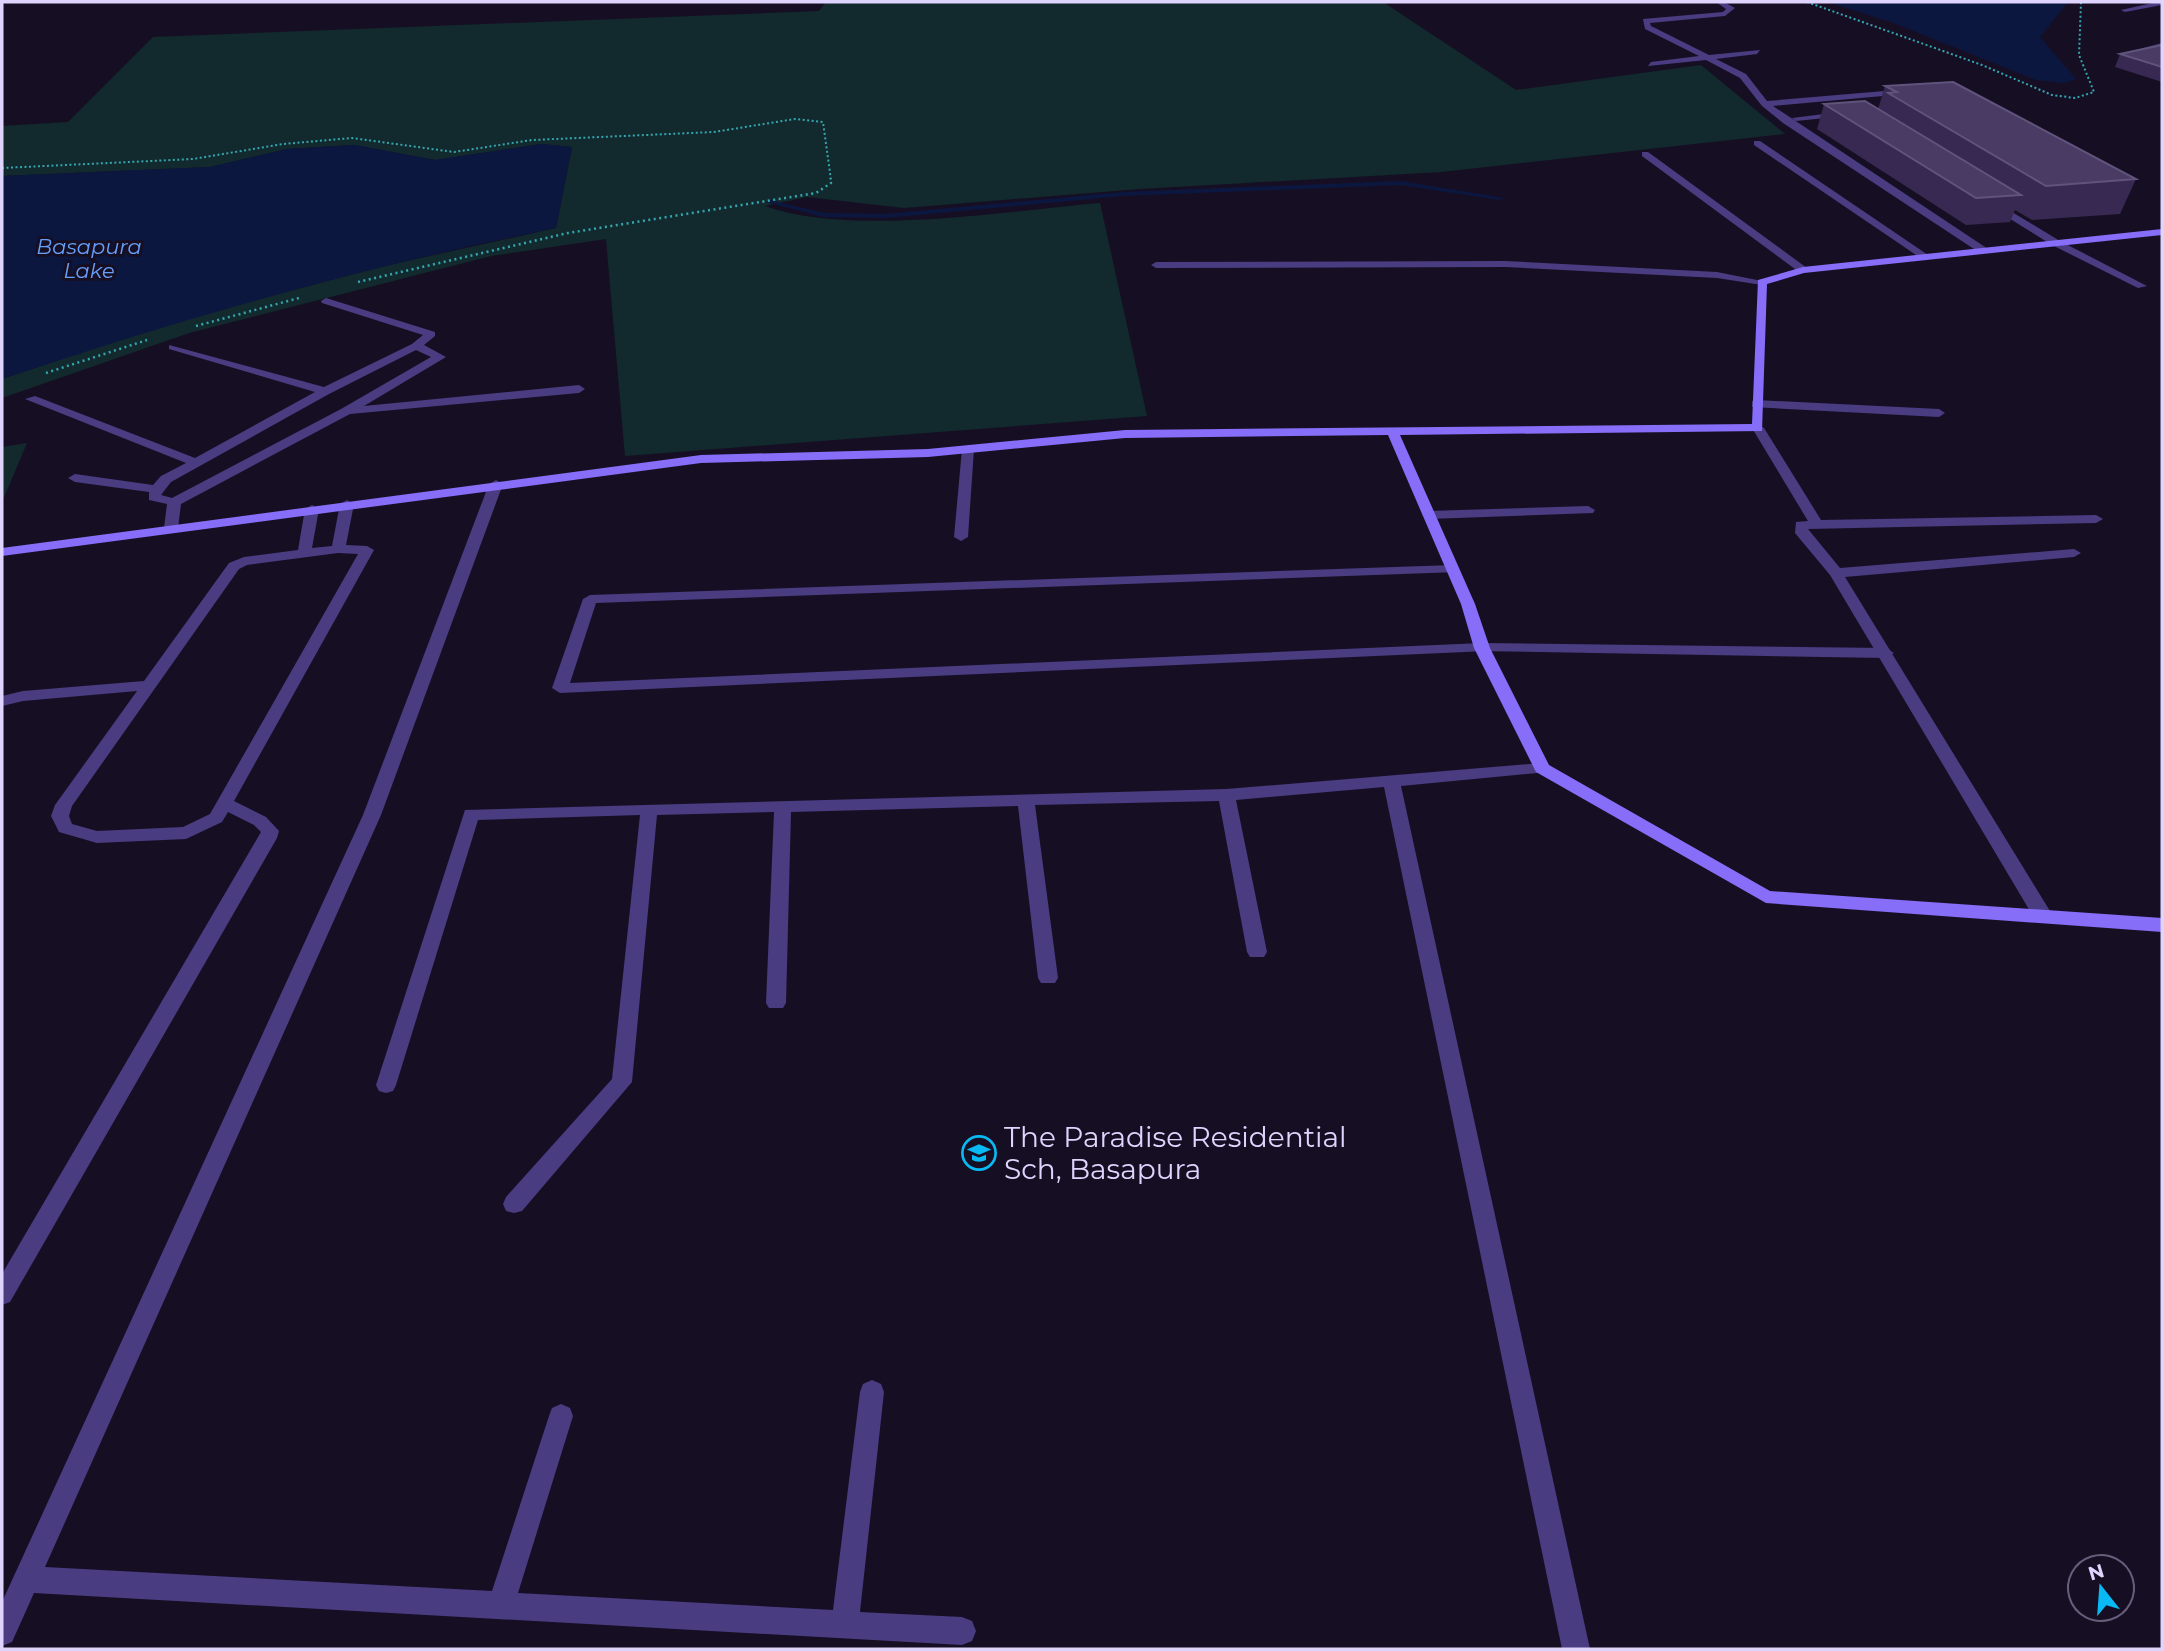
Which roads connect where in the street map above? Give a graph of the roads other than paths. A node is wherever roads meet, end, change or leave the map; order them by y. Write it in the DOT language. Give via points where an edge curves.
graph roads {
  1 [pos="1719,2"];
  2 [pos="2162,2"];
  3 [pos="2147,6"];
  4 [pos="2125,10"];
  5 [pos="2162,10"];
  6 [pos="2162,45"];
  7 [pos="1757,52"];
  8 [pos="2133,52"];
  9 [pos="1707,58"];
  10 [pos="1651,64"];
  11 [pos="1910,91"];
  12 [pos="1765,104"];
  13 [pos="1851,115"];
  14 [pos="1757,144"];
  15 [pos="1646,154"];
  16 [pos="1990,202"];
  17 [pos="2162,232"];
  18 [pos="2056,243"];
  19 [pos="1990,250"];
  20 [pos="1926,257"];
  21 [pos="1156,265"];
  22 [pos="1803,270"];
  23 [pos="1762,282"];
  24 [pos="2142,286"];
  25 [pos="326,301"];
  26 [pos="416,346"];
  27 [pos="173,347"];
  28 [pos="579,389"];
  29 [pos="325,391"];
  30 [pos="31,400"];
  31 [pos="1756,404"];
  32 [pos="345,412"];
  33 [pos="1939,413"];
  34 [pos="1758,428"];
  35 [pos="1392,431"];
  36 [pos="968,449"];
  37 [pos="195,462"];
  38 [pos="75,478"];
  39 [pos="496,484"];
  40 [pos="156,489"];
  41 [pos="174,502"];
  42 [pos="347,504"];
  43 [pos="312,509"];
  44 [pos="1588,510"];
  45 [pos="1429,515"];
  46 [pos="2096,519"];
  47 [pos="1816,523"];
  48 [pos="171,528"];
  49 [pos="961,537"];
  50 [pos="338,549"];
  51 [pos="2,552"];
  52 [pos="304,553"];
  53 [pos="2074,553"];
  54 [pos="1453,569"];
  55 [pos="1836,573"];
  56 [pos="1482,648"];
  57 [pos="1886,653"];
  58 [pos="148,685"];
  59 [pos="2,701"];
  60 [pos="1542,768"];
  61 [pos="1392,783"];
  62 [pos="1226,795"];
  63 [pos="1026,800"];
  64 [pos="225,803"];
  65 [pos="783,806"];
  66 [pos="649,809"];
  67 [pos="2043,916"];
  68 [pos="2162,925"];
  69 [pos="1257,952"];
  70 [pos="1048,978"];
  71 [pos="776,1003"];
  72 [pos="386,1085"];
  73 [pos="514,1204"];
  74 [pos="2,1295"];
  75 [pos="872,1392"];
  76 [pos="561,1416"];
  77 [pos="27,1579"];
  78 [pos="501,1605"];
  79 [pos="845,1625"];
  80 [pos="962,1631"];
  81 [pos="2,1632"];
  82 [pos="1576,1649"];
  1 -- 9 [label="street" via="1731,8 1725,14 1646,21 1648,27"];
  2 -- 3 [label="street"];
  3 -- 4 [label="street"];
  3 -- 5 [label="street"];
  6 -- 8 [label="street"];
  7 -- 9 [label="street"];
  9 -- 10 [label="street"];
  9 -- 12 [label="street" via="1743,76"];
  11 -- 12 [label="street"];
  12 -- 19 [label="street"];
  13 -- 19 [label="street" via="1797,118"];
  14 -- 20 [label="street"];
  15 -- 22 [label="street"];
  16 -- 18 [label="street"];
  17 -- 18 [label="street"];
  18 -- 19 [label="street"];
  18 -- 24 [label="street"];
  19 -- 20 [label="street"];
  20 -- 22 [label="street"];
  21 -- 23 [label="street" via="1505,264 1717,275"];
  22 -- 23 [label="street"];
  23 -- 31 [label="street"];
  25 -- 26 [label="street" via="431,334"];
  26 -- 29 [label="street"];
  26 -- 32 [label="street" via="440,357"];
  27 -- 29 [label="street"];
  28 -- 32 [label="street"];
  29 -- 37 [label="street"];
  30 -- 37 [label="street"];
  31 -- 33 [label="street"];
  31 -- 34 [label="street"];
  32 -- 41 [label="street"];
  34 -- 35 [label="street"];
  34 -- 47 [label="street"];
  35 -- 36 [label="street" via="1125,434"];
  35 -- 45 [label="street"];
  36 -- 39 [label="street" via="701,459"];
  36 -- 49 [label="street"];
  37 -- 40 [label="street"];
  38 -- 40 [label="street"];
  39 -- 42 [label="street"];
  39 -- 77 [label="street" via="372,816"];
  40 -- 41 [label="street" via="154,497"];
  41 -- 48 [label="street"];
  42 -- 43 [label="street"];
  42 -- 50 [label="street"];
  43 -- 48 [label="street"];
  43 -- 52 [label="street"];
  44 -- 45 [label="street"];
  45 -- 54 [label="street"];
  46 -- 47 [label="street"];
  47 -- 55 [label="street" via="1801,525 1801,533"];
  48 -- 51 [label="street"];
  50 -- 52 [label="street"];
  50 -- 64 [label="street" via="367,550"];
  52 -- 58 [label="street" via="234,566"];
  53 -- 55 [label="street"];
  54 -- 56 [label="street"];
  54 -- 56 [label="street" via="590,599 560,688"];
  55 -- 57 [label="street"];
  56 -- 57 [label="street"];
  56 -- 60 [label="street"];
  57 -- 67 [label="street"];
  58 -- 59 [label="street"];
  58 -- 64 [label="street" via="64,805 60,816 65,828 97,837 186,833 216,818"];
  60 -- 61 [label="street"];
  60 -- 67 [label="street" via="1766,897"];
  61 -- 62 [label="street"];
  61 -- 82 [label="street"];
  62 -- 63 [label="street"];
  62 -- 69 [label="street"];
  63 -- 65 [label="street"];
  63 -- 70 [label="street"];
  64 -- 74 [label="street" via="264,825 270,831 268,838"];
  65 -- 66 [label="street"];
  65 -- 71 [label="street"];
  66 -- 72 [label="street" via="471,814"];
  66 -- 73 [label="street" via="622,1082"];
  67 -- 68 [label="street"];
  75 -- 79 [label="street"];
  76 -- 78 [label="street"];
  77 -- 78 [label="street"];
  77 -- 81 [label="street"];
  78 -- 79 [label="street"];
  79 -- 80 [label="street"];
}
